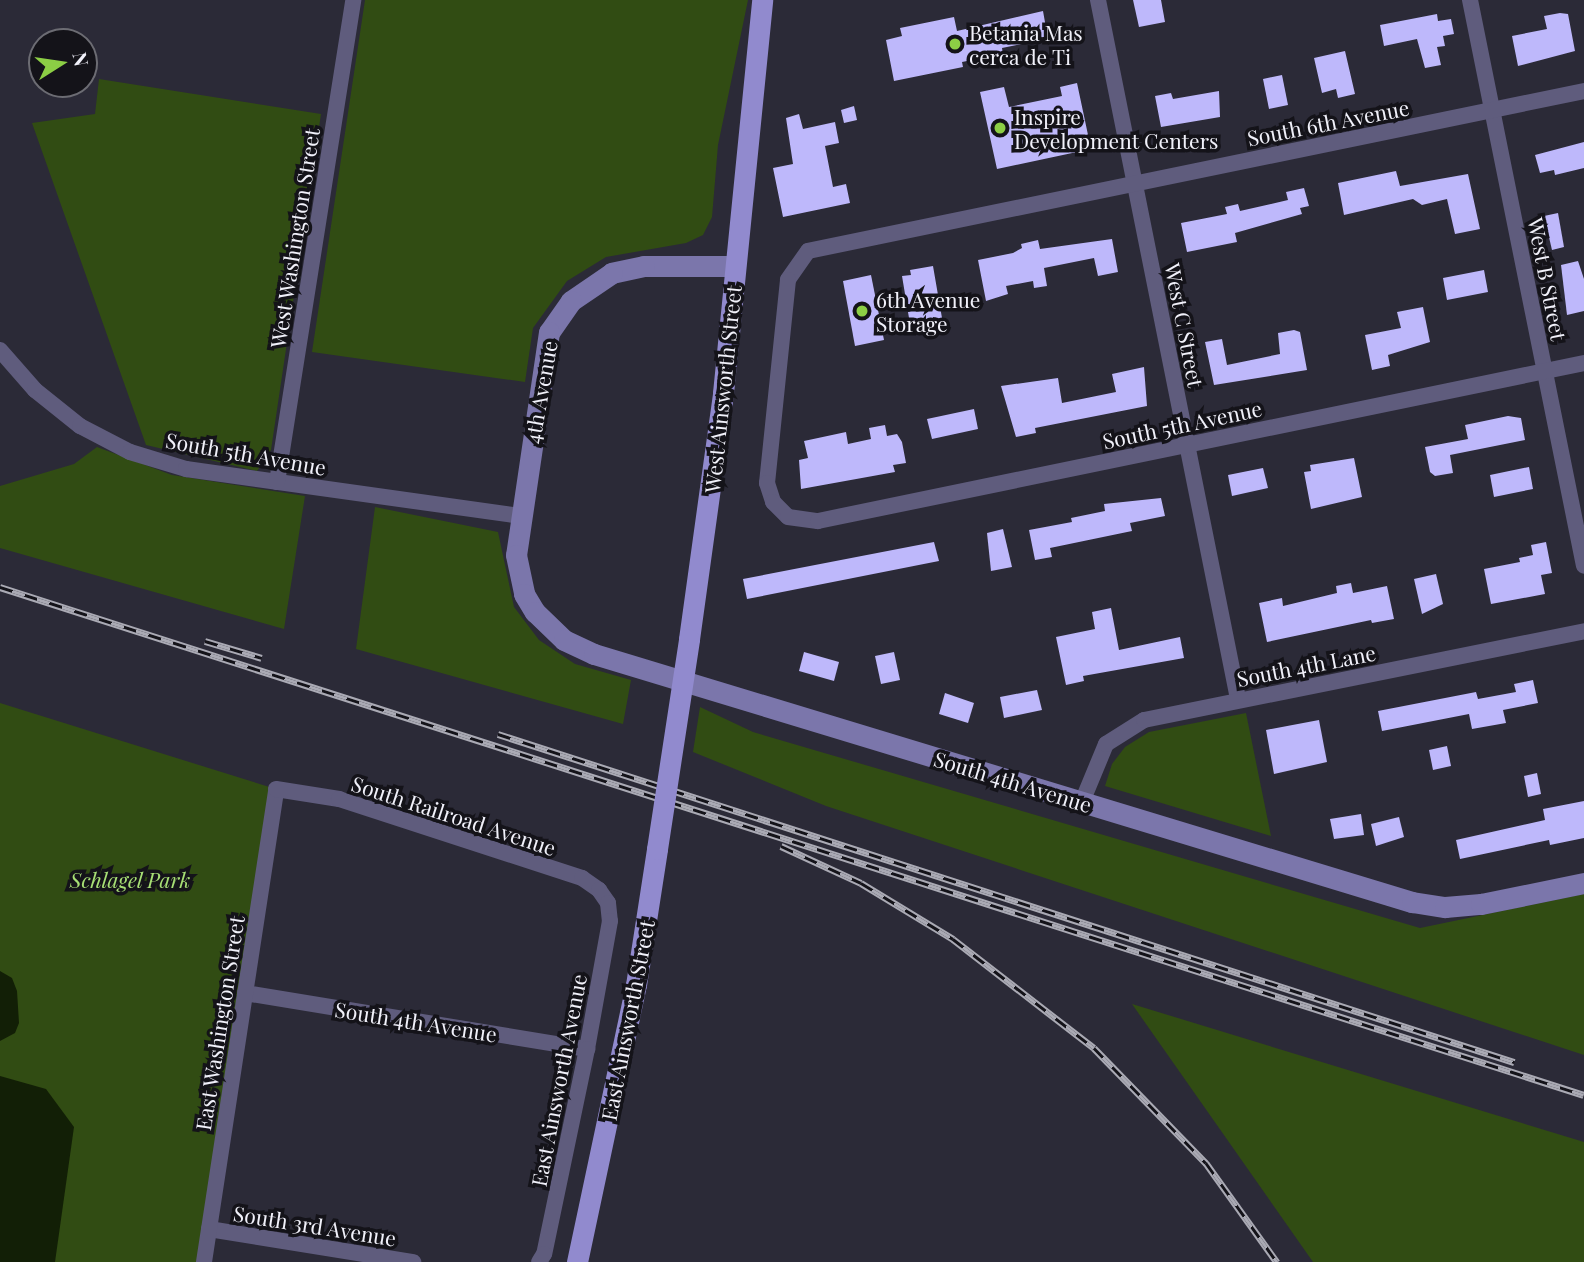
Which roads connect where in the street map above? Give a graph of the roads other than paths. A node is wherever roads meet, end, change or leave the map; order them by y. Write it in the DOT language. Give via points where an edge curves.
graph roads {
  1 [pos="353,0"];
  2 [pos="762,0"];
  3 [pos="1098,0"];
  4 [pos="1470,0"];
  5 [pos="1584,91"];
  6 [pos="1492,110"];
  7 [pos="1135,182"];
  8 [pos="735,266"];
  9 [pos="0,350"];
  10 [pos="1584,363"];
  11 [pos="1545,371"];
  12 [pos="1187,444"];
  13 [pos="276,482"];
  14 [pos="788,517"];
  15 [pos="519,526"];
  16 [pos="1584,566"];
  17 [pos="1584,631"];
  18 [pos="1238,699"];
  19 [pos="668,776"];
  20 [pos="276,789"];
  21 [pos="1082,802"];
  22 [pos="1584,883"];
  23 [pos="608,903"];
  24 [pos="245,993"];
  25 [pos="587,1049"];
  26 [pos="209,1229"];
  27 [pos="204,1262"];
  28 [pos="413,1262"];
  29 [pos="539,1262"];
  30 [pos="577,1262"];
  1 -- 13 [label="street, West Washington Street"];
  2 -- 8 [label="main road, West Ainsworth Street"];
  3 -- 7 [label="street, West C Street"];
  4 -- 6 [label="street, West B Street"];
  5 -- 6 [label="street, South 6th Avenue"];
  6 -- 7 [label="street, South 6th Avenue"];
  6 -- 11 [label="street, West B Street"];
  7 -- 12 [label="street, West C Street"];
  7 -- 14 [label="street, South 6th Avenue" via="818,246 797,262 788,280 767,483 773,502"];
  8 -- 15 [label="street, 4th Avenue" via="644,266 618,271 582,291 561,313 544,350"];
  8 -- 19 [label="main road, West Ainsworth Street, bridge" via="710,500"];
  9 -- 13 [label="street, South 5th Avenue" via="35,390 80,426 130,452 186,469"];
  10 -- 11 [label="street, South 5th Avenue"];
  11 -- 12 [label="street, South 5th Avenue"];
  11 -- 16 [label="street, West B Street"];
  12 -- 14 [label="street, South 5th Avenue" via="818,520"];
  12 -- 18 [label="street, West C Street"];
  13 -- 15 [label="street, South 5th Avenue"];
  15 -- 21 [label="street, South 4th Avenue" via="524,594 549,628 577,647"];
  17 -- 18 [label="street, South 4th Lane"];
  18 -- 21 [label="street, South 4th Lane" via="1144,720 1119,731 1101,751"];
  19 -- 30 [label="main road, East Ainsworth Street, bridge" via="636,985"];
  20 -- 23 [label="street, South Railroad Avenue" via="339,799 582,878"];
  20 -- 24 [label="street, East Washington Street"];
  21 -- 22 [label="street, South 4th Avenue" via="1434,905 1481,904"];
  23 -- 25 [label="street, East Ainsworth Avenue" via="610,921"];
  24 -- 25 [label="street, South 4th Avenue"];
  24 -- 26 [label="street, East Washington Street"];
  25 -- 29 [label="street, East Ainsworth Avenue"];
  26 -- 27 [label="street, East Washington Street"];
  26 -- 28 [label="street, South 3rd Avenue"];
}
